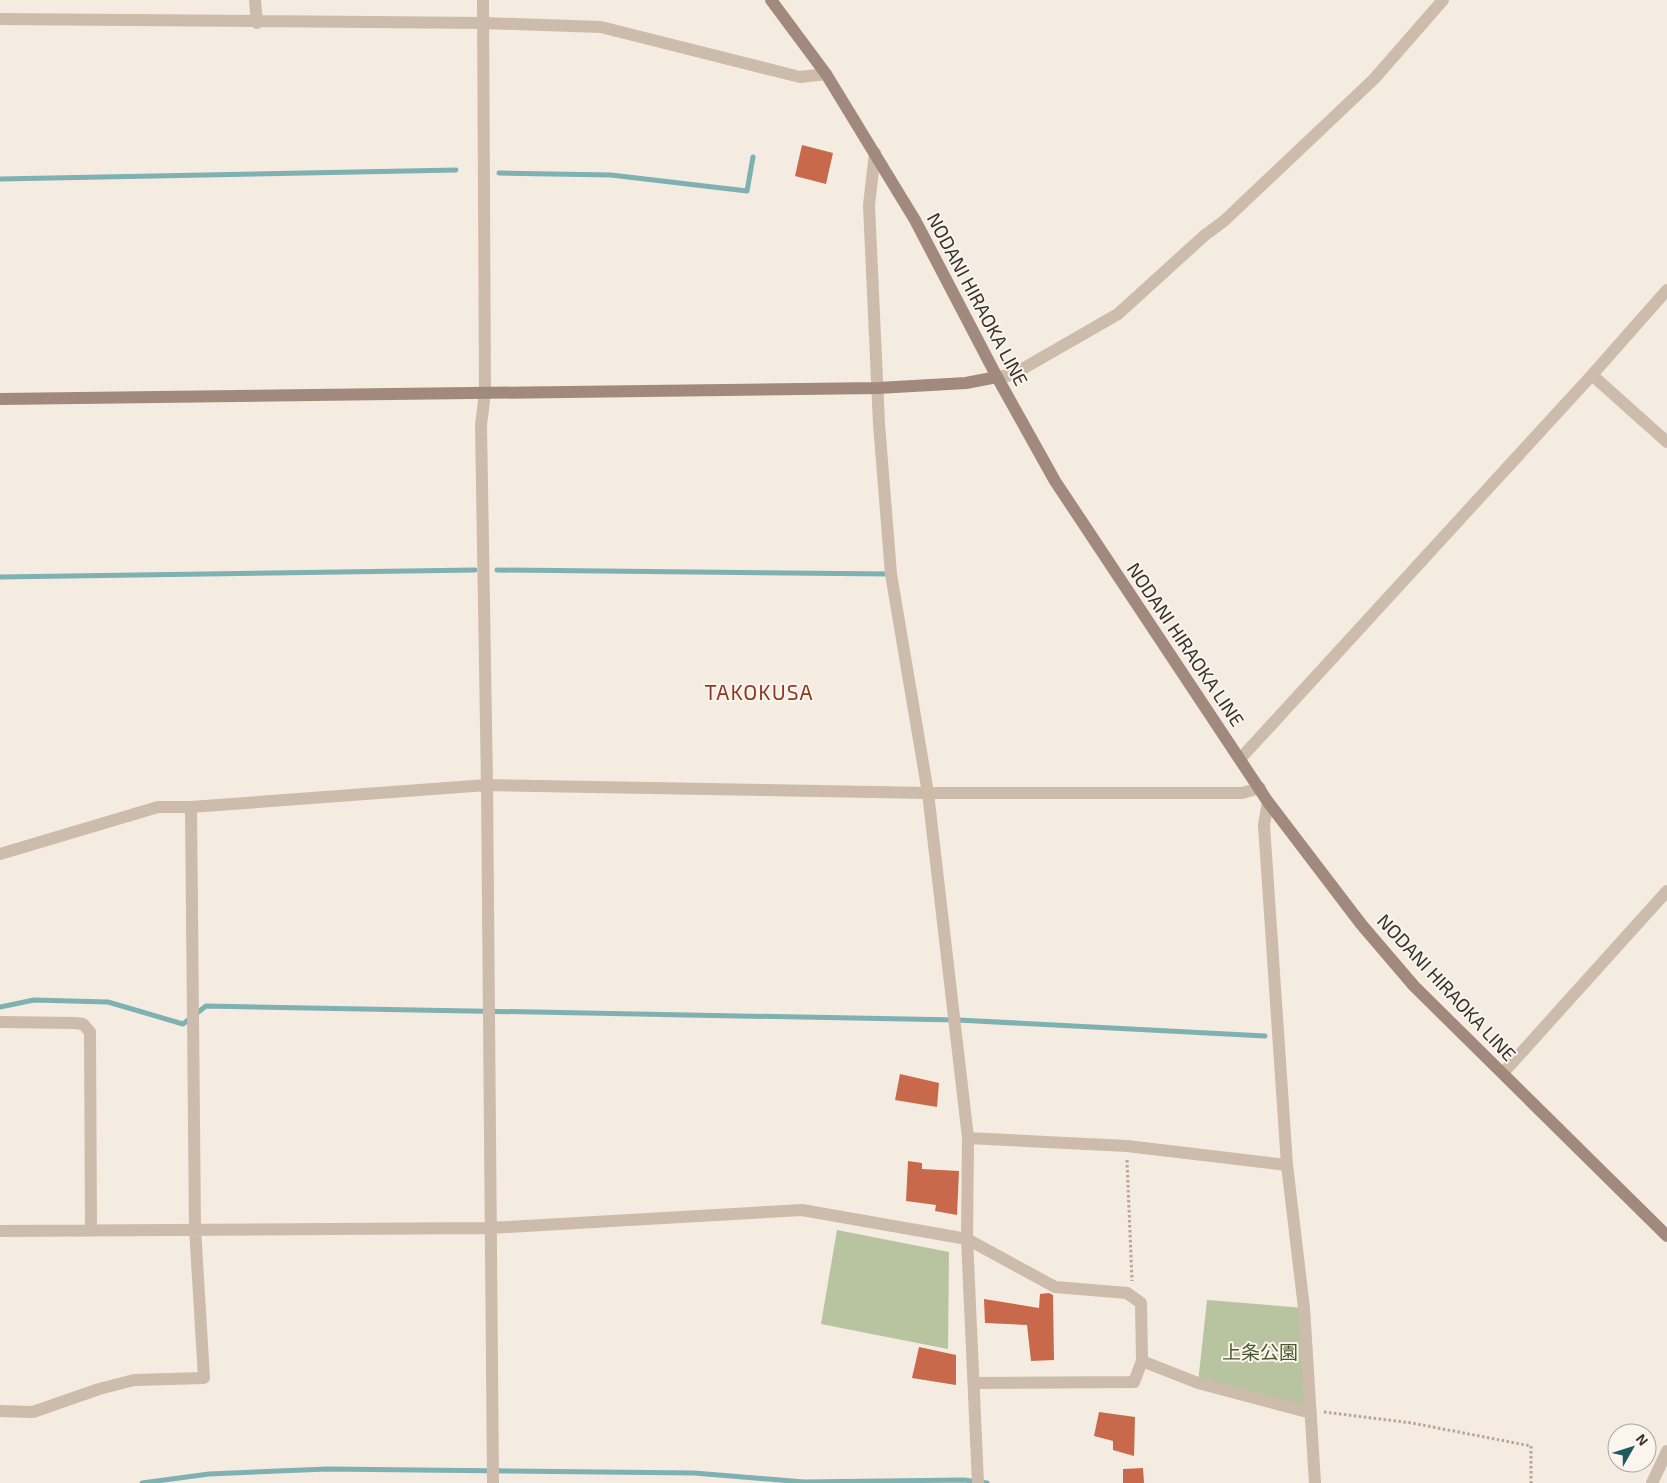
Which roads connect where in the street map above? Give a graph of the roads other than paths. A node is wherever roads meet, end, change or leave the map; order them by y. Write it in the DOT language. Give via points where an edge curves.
graph roads {
  1 [pos="256,0"];
  2 [pos="483,0"];
  3 [pos="771,0"];
  4 [pos="1443,0"];
  5 [pos="0,19"];
  6 [pos="257,22"];
  7 [pos="483,23"];
  8 [pos="826,74"];
  9 [pos="875,153"];
  10 [pos="1667,290"];
  11 [pos="1592,374"];
  12 [pos="998,377"];
  13 [pos="878,388"];
  14 [pos="484,393"];
  15 [pos="0,399"];
  16 [pos="1667,442"];
  17 [pos="1240,759"];
  18 [pos="487,785"];
  19 [pos="1260,788"];
  20 [pos="928,794"];
  21 [pos="1268,802"];
  22 [pos="191,807"];
  23 [pos="0,854"];
  24 [pos="1667,891"];
  25 [pos="0,1022"];
  26 [pos="1503,1073"];
  27 [pos="968,1138"];
  28 [pos="1288,1165"];
  29 [pos="195,1228"];
  30 [pos="489,1228"];
  31 [pos="91,1230"];
  32 [pos="0,1231"];
  33 [pos="1667,1236"];
  34 [pos="967,1239"];
  35 [pos="1142,1361"];
  36 [pos="974,1383"];
  37 [pos="0,1411"];
  38 [pos="1311,1413"];
  39 [pos="1667,1451"];
  40 [pos="493,1483"];
  41 [pos="978,1483"];
  42 [pos="1315,1483"];
  43 [pos="1652,1483"];
  1 -- 6 [label="street"];
  2 -- 7 [label="street"];
  3 -- 8 [label="main road, NODANI HIRAOKA LINE"];
  4 -- 12 [label="street" via="1374,79 1224,221 1118,314 1012,376"];
  5 -- 6 [label="street"];
  6 -- 7 [label="street"];
  7 -- 8 [label="street" via="601,27 800,77"];
  7 -- 14 [label="street"];
  8 -- 9 [label="main road, NODANI HIRAOKA LINE"];
  9 -- 12 [label="main road, NODANI HIRAOKA LINE" via="915,220"];
  9 -- 13 [label="street" via="869,205"];
  10 -- 11 [label="street"];
  11 -- 16 [label="street"];
  11 -- 17 [label="street"];
  12 -- 13 [label="main road" via="966,383"];
  12 -- 17 [label="main road, NODANI HIRAOKA LINE" via="1056,481"];
  13 -- 14 [label="main road"];
  13 -- 20 [label="street" via="891,574"];
  14 -- 15 [label="main road"];
  14 -- 18 [label="street" via="481,425"];
  17 -- 19 [label="main road, NODANI HIRAOKA LINE"];
  18 -- 20 [label="street"];
  18 -- 22 [label="street"];
  18 -- 30 [label="street"];
  19 -- 20 [label="street" via="1242,793"];
  19 -- 21 [label="main road, NODANI HIRAOKA LINE"];
  20 -- 27 [label="street"];
  21 -- 26 [label="main road, NODANI HIRAOKA LINE" via="1361,924 1414,986"];
  21 -- 28 [label="street" via="1264,825"];
  22 -- 23 [label="street" via="158,807"];
  22 -- 29 [label="street"];
  24 -- 26 [label="street"];
  25 -- 31 [label="street" via="75,1023 83,1024 90,1032"];
  26 -- 33 [label="main road, NODANI HIRAOKA LINE"];
  27 -- 28 [label="street" via="1126,1146"];
  27 -- 34 [label="street"];
  28 -- 38 [label="street" via="1304,1308"];
  29 -- 30 [label="street"];
  29 -- 31 [label="street"];
  29 -- 37 [label="street" via="204,1378 134,1380 33,1412"];
  30 -- 34 [label="street" via="802,1210"];
  30 -- 40 [label="street"];
  31 -- 32 [label="street"];
  34 -- 35 [label="street" via="1055,1286 1128,1293 1141,1303"];
  34 -- 36 [label="street"];
  35 -- 36 [label="street" via="1134,1382"];
  35 -- 38 [label="street" via="1198,1384"];
  36 -- 41 [label="street"];
  38 -- 42 [label="street"];
  39 -- 43 [label="street"];
}
